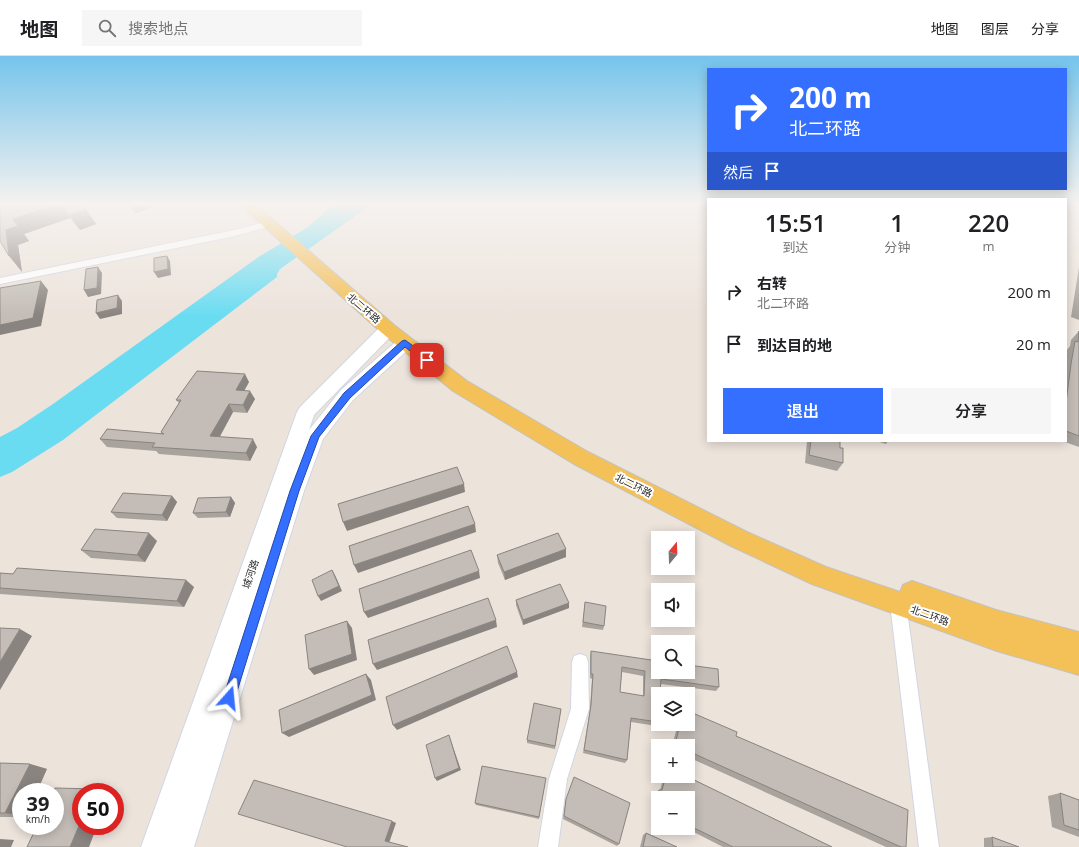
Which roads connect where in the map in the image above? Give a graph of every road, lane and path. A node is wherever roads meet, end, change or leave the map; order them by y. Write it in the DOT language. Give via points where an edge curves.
graph roads {
  1 [pos="192,242"];
  2 [pos="294,242"];
  3 [pos="312,257"];
  4 [pos="0,281"];
  5 [pos="388,329"];
  6 [pos="405,343"];
  7 [pos="898,603"];
  8 [pos="1079,645"];
  9 [pos="580,662"];
  10 [pos="1079,662"];
  11 [pos="155,847"];
  12 [pos="180,847"];
  13 [pos="548,847"];
  14 [pos="929,847"];
  1 -- 4 [label="street"];
  2 -- 3 [label="main road, 北二环路"];
  3 -- 5 [label="main road, 北二环路"];
  3 -- 8 [label="main road, 北二环路" via="356,288 470,378 587,447 745,529 824,562 900,589 996,622"];
  5 -- 6 [label="main road, 北二环路"];
  5 -- 11 [label="main road, 城河路" via="306,412"];
  6 -- 7 [label="main road, 北二环路" via="460,386 581,458 739,539 821,576"];
  6 -- 12 [label="main road, 城河路" via="347,395 315,436 292,498"];
  7 -- 10 [label="main road, 北二环路" via="997,638"];
  7 -- 14 [label="street"];
  9 -- 13 [label="street" via="580,709 558,780"];
}
